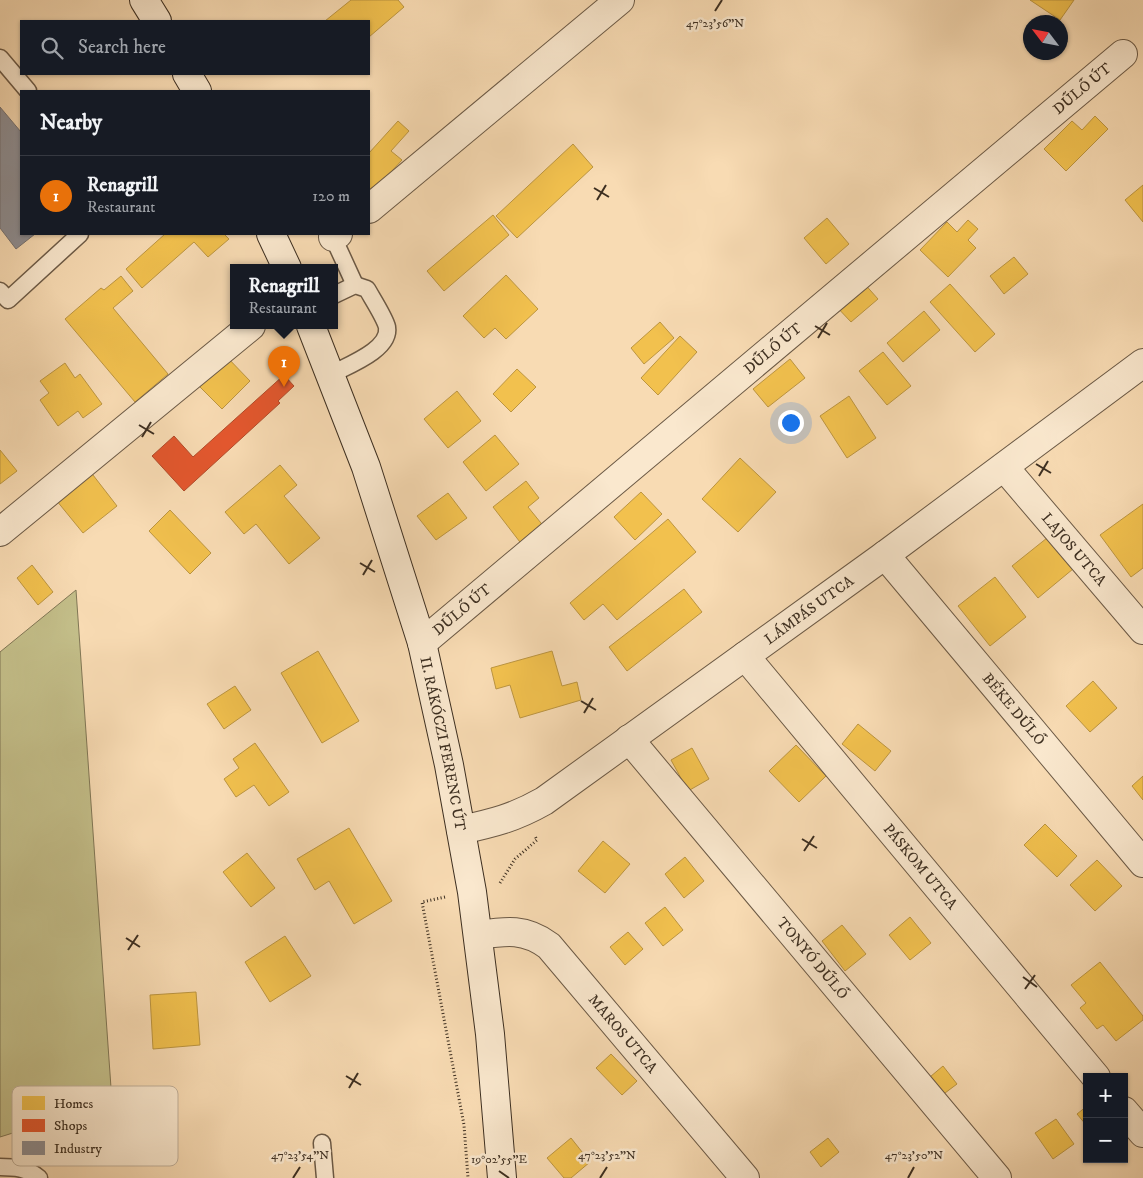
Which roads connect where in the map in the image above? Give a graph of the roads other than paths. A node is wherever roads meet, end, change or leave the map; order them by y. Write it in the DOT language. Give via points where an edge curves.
graph roads {
  1 [pos="144,0"];
  2 [pos="620,0"];
  3 [pos="156,20"];
  4 [pos="1123,54"];
  5 [pos="0,58"];
  6 [pos="188,75"];
  7 [pos="27,90"];
  8 [pos="196,90"];
  9 [pos="370,208"];
  10 [pos="79,235"];
  11 [pos="271,235"];
  12 [pos="335,236"];
  13 [pos="285,264"];
  14 [pos="356,285"];
  15 [pos="0,291"];
  16 [pos="338,293"];
  17 [pos="247,329"];
  18 [pos="312,329"];
  19 [pos="1143,364"];
  20 [pos="330,375"];
  21 [pos="1004,466"];
  22 [pos="0,532"];
  23 [pos="886,555"];
  24 [pos="1143,630"];
  25 [pos="422,643"];
  26 [pos="745,656"];
  27 [pos="629,739"];
  28 [pos="461,830"];
  29 [pos="1143,863"];
  30 [pos="478,935"];
  31 [pos="1093,1073"];
  32 [pos="1128,1116"];
  33 [pos="1143,1133"];
  34 [pos="322,1143"];
  35 [pos="0,1167"];
  36 [pos="39,1178"];
  37 [pos="325,1178"];
  38 [pos="502,1178"];
  39 [pos="745,1178"];
  40 [pos="997,1178"];
  1 -- 3 [label="street"];
  2 -- 9 [label="street"];
  4 -- 25 [label="street, DŰLŐ ÚT"];
  5 -- 7 [label="lane"];
  6 -- 8 [label="street"];
  10 -- 15 [label="lane" via="8,300"];
  11 -- 13 [label="street"];
  12 -- 14 [label="lane"];
  14 -- 16 [label="lane"];
  14 -- 20 [label="lane" via="367,289 387,328 386,339 376,350"];
  17 -- 22 [label="street"];
  18 -- 20 [label="street, II. RÁKÓCZI FERENC ÚT"];
  19 -- 21 [label="street, LÁMPÁS UTCA"];
  20 -- 25 [label="street, II. RÁKÓCZI FERENC ÚT" via="366,467"];
  21 -- 23 [label="street, LÁMPÁS UTCA"];
  21 -- 24 [label="street, LAJOS UTCA"];
  23 -- 26 [label="street, LÁMPÁS UTCA"];
  23 -- 29 [label="street, BÉKE DŰLŐ"];
  25 -- 28 [label="street, II. RÁKÓCZI FERENC ÚT"];
  26 -- 27 [label="street, LÁMPÁS UTCA"];
  26 -- 31 [label="street, PÁSKOM UTCA"];
  27 -- 28 [label="street, LÁMPÁS UTCA" via="523,813"];
  27 -- 40 [label="street, TONYÓ DŰLŐ"];
  28 -- 30 [label="street, II. RÁKÓCZI FERENC ÚT"];
  30 -- 38 [label="street, II. RÁKÓCZI FERENC ÚT"];
  30 -- 39 [label="street, MAROS UTCA" via="522,932 549,946"];
  32 -- 33 [label="street"];
  34 -- 37 [label="lane"];
  35 -- 36 [label="lane" via="16,1167"];
}
